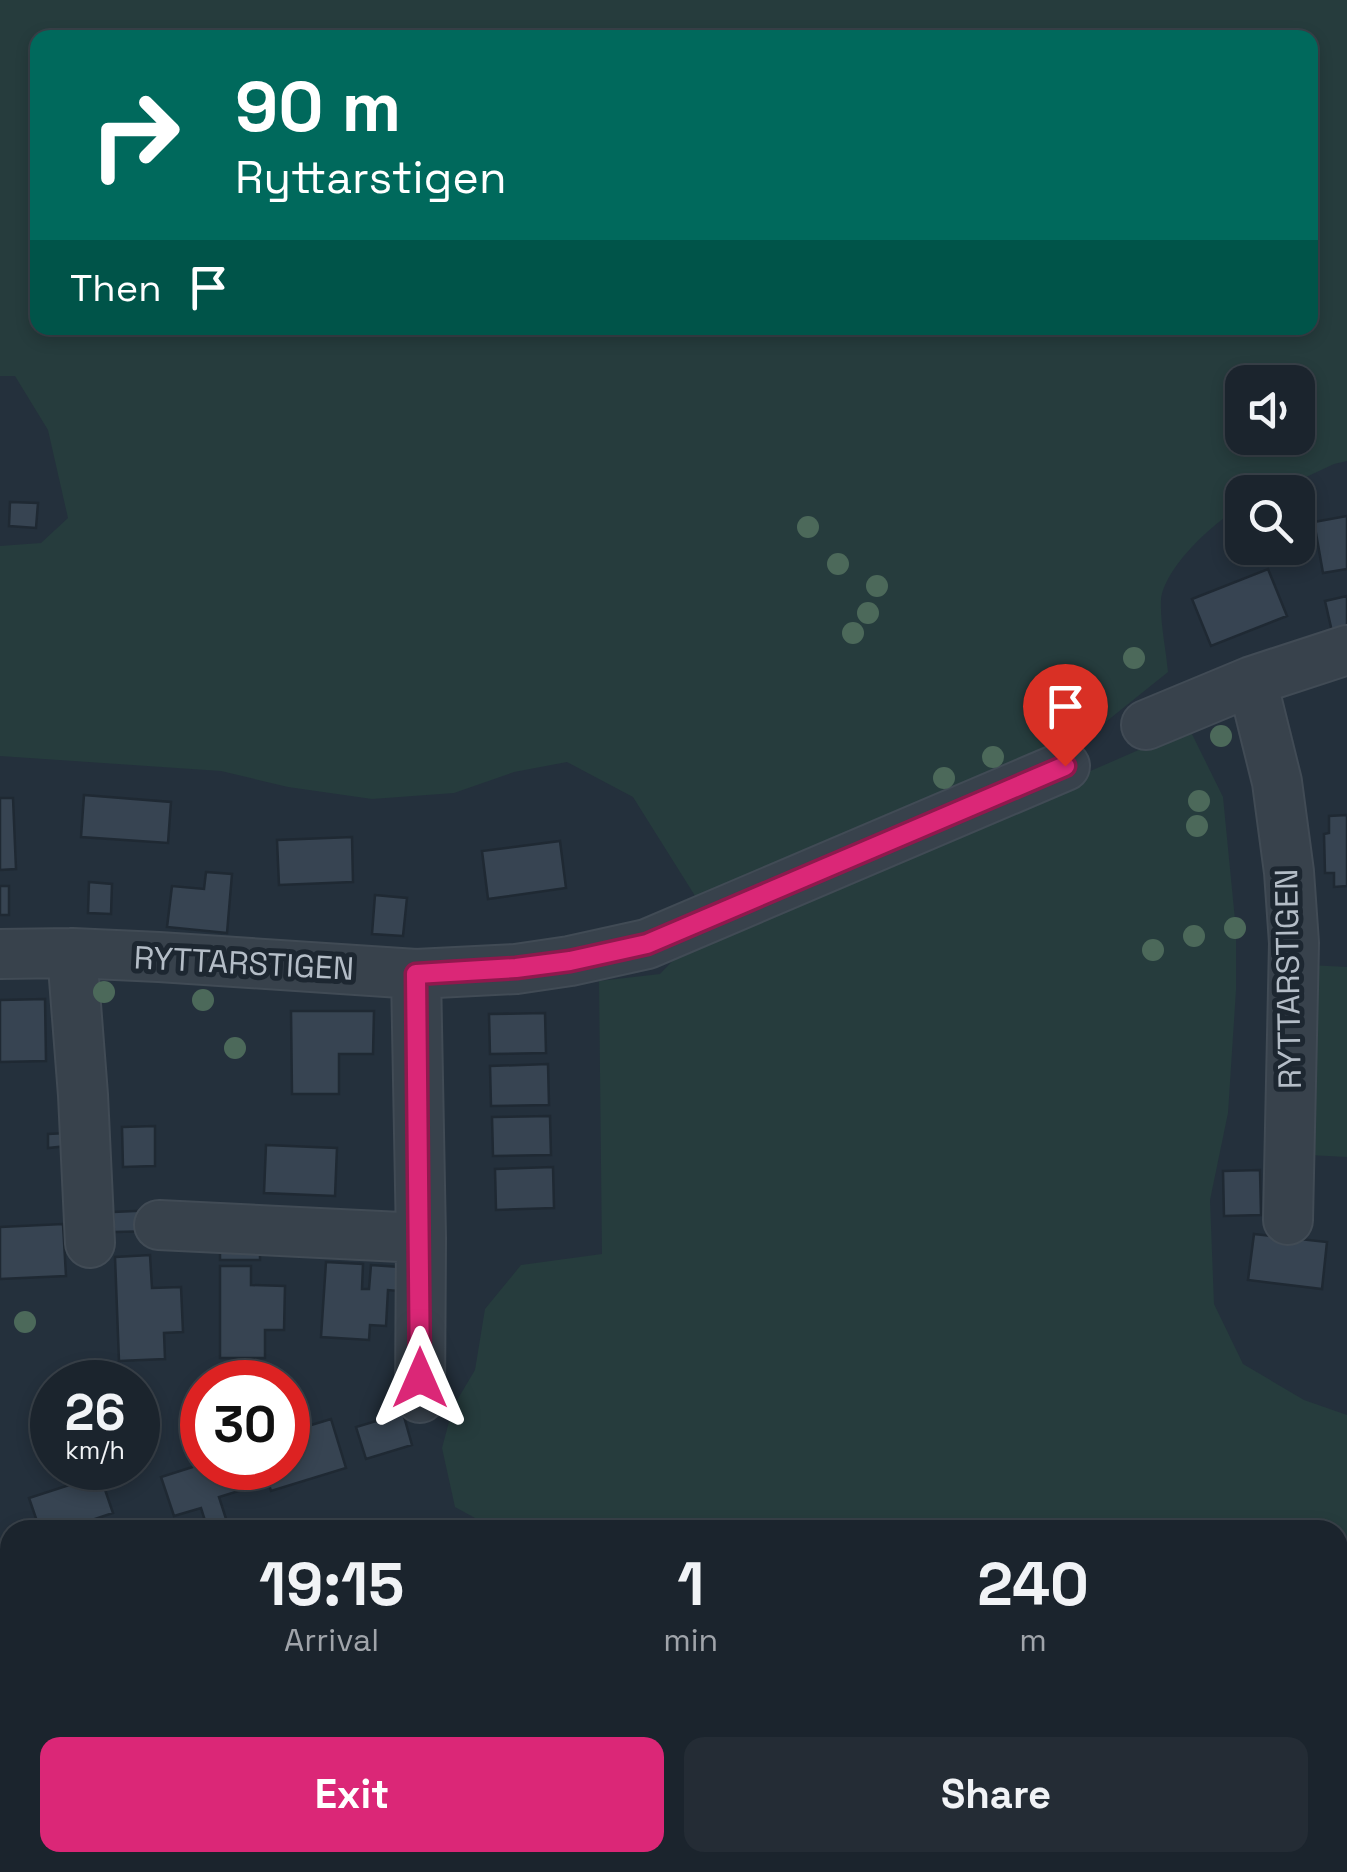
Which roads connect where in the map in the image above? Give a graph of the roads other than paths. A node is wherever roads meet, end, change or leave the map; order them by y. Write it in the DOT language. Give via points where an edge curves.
graph roads {
  1 [pos="1347,650"];
  2 [pos="1252,681"];
  3 [pos="1146,725"];
  4 [pos="1065,766"];
  5 [pos="72,953"];
  6 [pos="0,954"];
  7 [pos="416,974"];
  8 [pos="1288,1220"];
  9 [pos="159,1225"];
  10 [pos="421,1238"];
  11 [pos="90,1243"];
  12 [pos="420,1398"];
  1 -- 2 [label="street"];
  2 -- 3 [label="street"];
  2 -- 8 [label="street, RYTTARSTIGEN" via="1277,782 1294,943"];
  4 -- 7 [label="street, RYTTARSTIGEN" via="647,944 570,961"];
  5 -- 6 [label="street, RYTTARSTIGEN"];
  5 -- 7 [label="street, RYTTARSTIGEN"];
  5 -- 11 [label="street"];
  7 -- 10 [label="street"];
  9 -- 10 [label="street"];
  10 -- 12 [label="street"];
}
